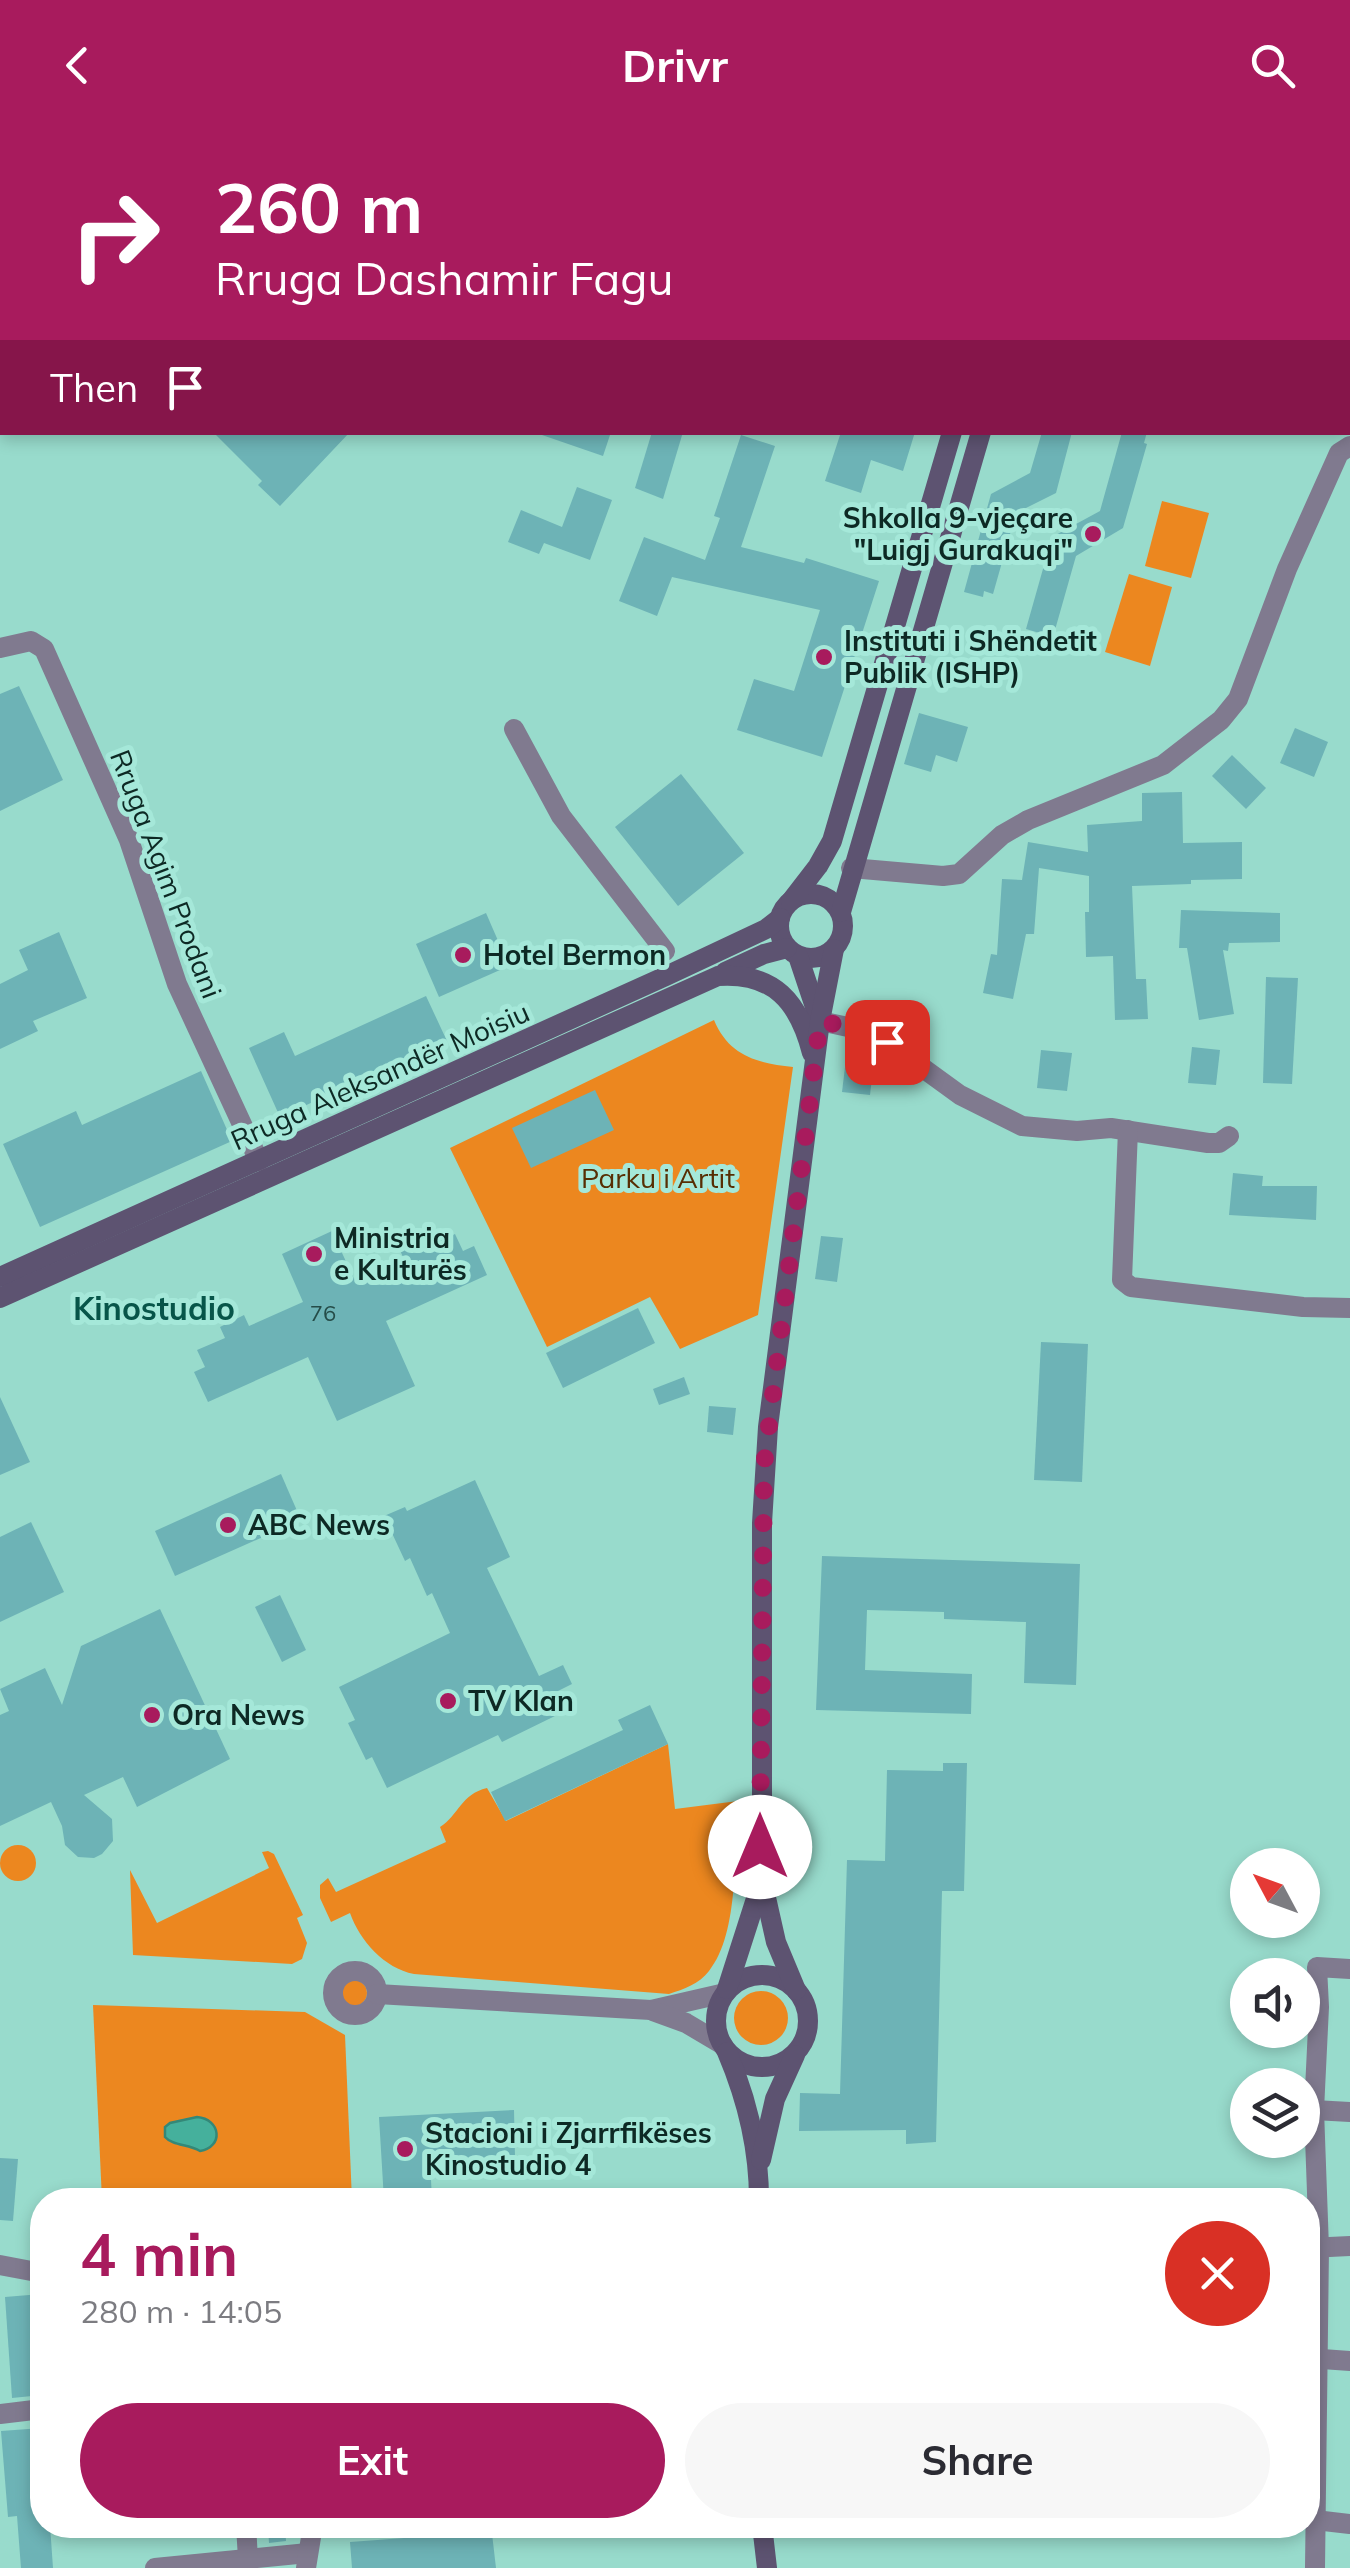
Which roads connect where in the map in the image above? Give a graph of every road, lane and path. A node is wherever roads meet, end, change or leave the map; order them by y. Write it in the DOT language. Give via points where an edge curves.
graph roads {
  1 [pos="951,435"];
  2 [pos="980,435"];
  3 [pos="1350,446"];
  4 [pos="0,648"];
  5 [pos="514,729"];
  6 [pos="851,868"];
  7 [pos="786,910"];
  8 [pos="840,912"];
  9 [pos="834,949"];
  10 [pos="665,951"];
  11 [pos="792,952"];
  12 [pos="718,976"];
  13 [pos="820,1021"];
  14 [pos="815,1064"];
  15 [pos="1128,1130"];
  16 [pos="1229,1136"];
  17 [pos="259,1161"];
  18 [pos="0,1278"];
  19 [pos="0,1298"];
  20 [pos="1350,1308"];
  21 [pos="762,1880"];
  22 [pos="1350,1969"];
  23 [pos="796,1990"];
  24 [pos="726,1992"];
  25 [pos="377,1994"];
  26 [pos="651,2010"];
  27 [pos="724,2048"];
  28 [pos="797,2050"];
  29 [pos="1316,2068"];
  30 [pos="1320,2110"];
  31 [pos="1350,2112"];
  32 [pos="1314,2158"];
  33 [pos="760,2166"];
  34 [pos="759,2188"];
  35 [pos="1314,2188"];
  36 [pos="1350,2246"];
  37 [pos="1320,2248"];
  38 [pos="0,2265"];
  39 [pos="30,2271"];
  40 [pos="1320,2359"];
  41 [pos="1350,2361"];
  42 [pos="30,2410"];
  43 [pos="0,2414"];
  44 [pos="1320,2521"];
  45 [pos="1350,2524"];
  46 [pos="247,2538"];
  47 [pos="764,2538"];
  48 [pos="1315,2538"];
  49 [pos="248,2559"];
  50 [pos="307,2560"];
  51 [pos="155,2568"];
  52 [pos="767,2568"];
  53 [pos="1315,2568"];
  1 -- 7 [label="main road" via="826,855"];
  2 -- 6 [label="main road"];
  3 -- 6 [label="street" via="1339,453 1238,699 1221,720 1163,765 1002,834 959,874"];
  4 -- 17 [label="street, Rruga Agim Prodani" via="32,641 44,649 128,840 177,984"];
  5 -- 10 [label="street" via="561,816"];
  6 -- 8 [label="main road"];
  7 -- 8 [label="main road" via="811,894"];
  7 -- 11 [label="main road" via="780,929"];
  7 -- 17 [label="main road, Rruga Aleksandër Moisiu" via="728,948"];
  8 -- 9 [label="main road" via="842,938"];
  9 -- 11 [label="main road" via="823,956"];
  9 -- 13 [label="main road"];
  11 -- 12 [label="main road" via="764,954"];
  11 -- 13 [label="main road"];
  12 -- 14 [label="main road" via="755,978 777,990 798,1015"];
  12 -- 19 [label="main road"];
  13 -- 14 [label="main road"];
  13 -- 15 [label="street" via="887,1042 960,1095 1022,1126"];
  14 -- 21 [label="main road" via="764,1466"];
  15 -- 16 [label="street" via="1208,1143"];
  15 -- 20 [label="street" via="1122,1280"];
  17 -- 18 [label="main road, Rruga Aleksandër Moisiu"];
  21 -- 23 [label="main road"];
  21 -- 24 [label="main road"];
  22 -- 29 [label="street" via="1317,1967"];
  23 -- 24 [label="main road" via="761,1974"];
  23 -- 28 [label="main road" via="808,2026"];
  24 -- 26 [label="street"];
  24 -- 27 [label="main road" via="715,2019"];
  25 -- 26 [label="street"];
  26 -- 27 [label="street" via="686,2022"];
  27 -- 28 [label="main road" via="762,2067"];
  27 -- 33 [label="main road"];
  28 -- 33 [label="main road" via="775,2099"];
  30 -- 31 [label="street"];
  32 -- 35 [label="street"];
  33 -- 34 [label="main road"];
  36 -- 37 [label="street"];
  38 -- 39 [label="street"];
  40 -- 41 [label="street"];
  42 -- 43 [label="street"];
  44 -- 45 [label="street"];
  46 -- 49 [label="street"];
  47 -- 52 [label="main road"];
  48 -- 53 [label="street"];
  49 -- 50 [label="street"];
  49 -- 51 [label="street"];
}
